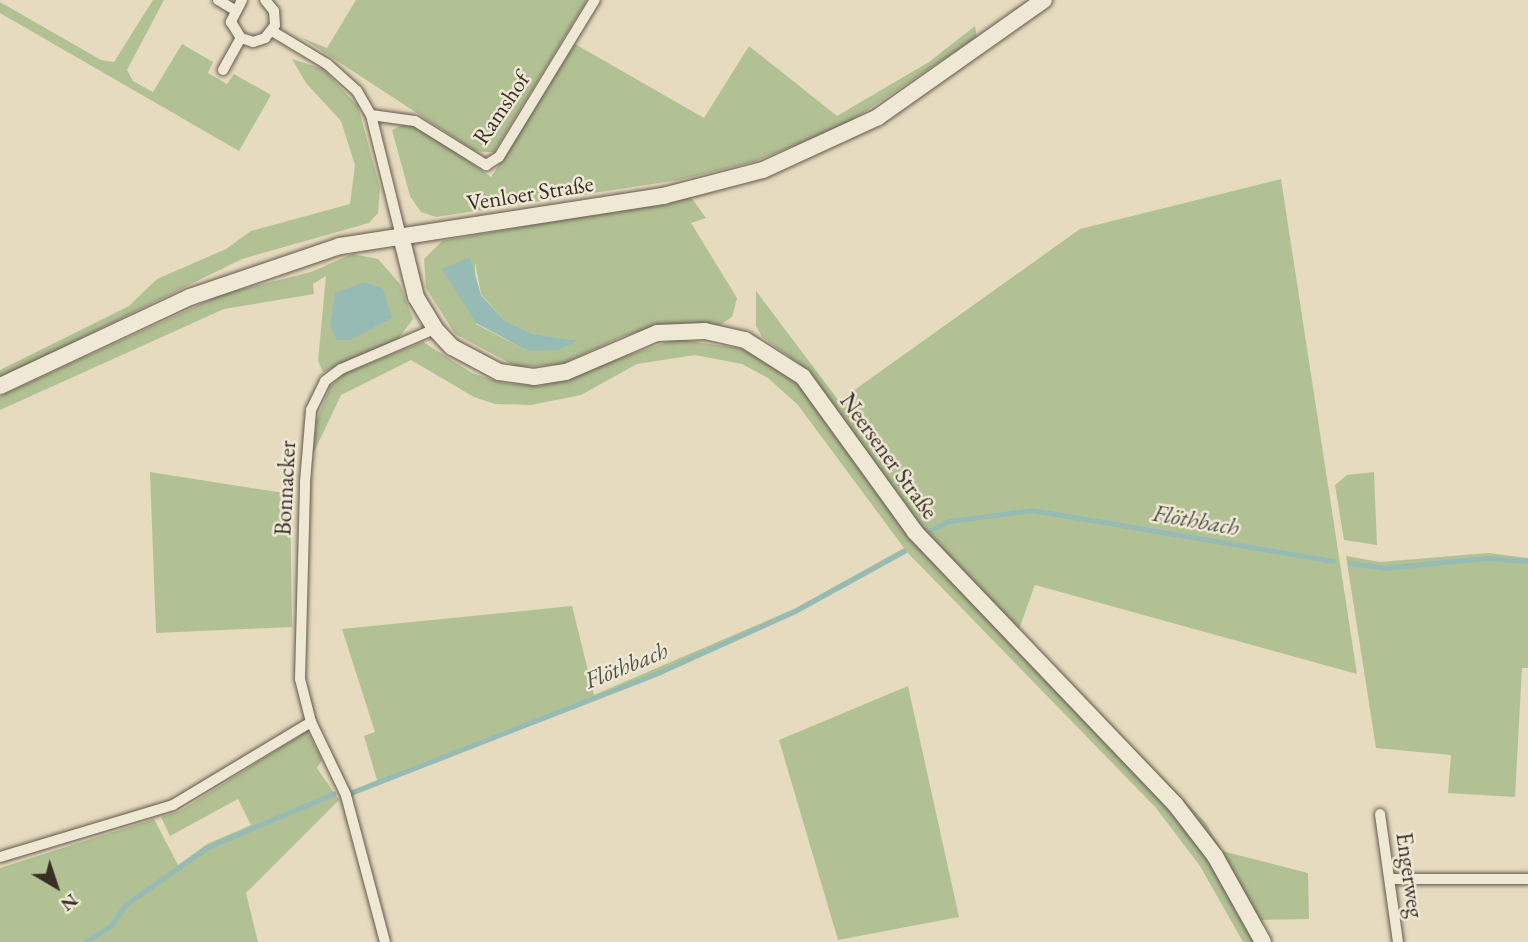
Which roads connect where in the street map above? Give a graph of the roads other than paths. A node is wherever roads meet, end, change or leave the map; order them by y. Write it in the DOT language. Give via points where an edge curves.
graph roads {
  1 [pos="218,0"];
  2 [pos="242,0"];
  3 [pos="266,0"];
  4 [pos="596,0"];
  5 [pos="1044,0"];
  6 [pos="233,9"];
  7 [pos="272,32"];
  8 [pos="241,38"];
  9 [pos="223,70"];
  10 [pos="372,115"];
  11 [pos="401,236"];
  12 [pos="435,328"];
  13 [pos="0,386"];
  14 [pos="311,722"];
  15 [pos="1380,814"];
  16 [pos="0,857"];
  17 [pos="1390,878"];
  18 [pos="1528,879"];
  19 [pos="385,942"];
  20 [pos="1263,942"];
  21 [pos="1398,942"];
  1 -- 6 [label="street"];
  2 -- 6 [label="street"];
  3 -- 7 [label="street" via="276,18"];
  4 -- 10 [label="street, Ramshof" via="499,157 486,165 415,121"];
  5 -- 11 [label="street, Venloer Straße" via="878,117 763,170 663,195"];
  6 -- 8 [label="street" via="233,28"];
  7 -- 8 [label="street" via="260,41"];
  7 -- 10 [label="street" via="327,64 357,91"];
  8 -- 9 [label="street"];
  10 -- 11 [label="street"];
  11 -- 12 [label="street, Neersener Straße" via="416,297"];
  11 -- 13 [label="street, Venloer Straße" via="262,269"];
  12 -- 14 [label="street, Bonnacker" via="341,369 325,381 311,410 299,641 300,678"];
  12 -- 20 [label="street, Neersener Straße" via="480,365 534,377 566,372 657,333 705,331 770,352 803,377 915,532 1175,804 1215,856"];
  14 -- 16 [label="street" via="173,805"];
  14 -- 19 [label="street, Bonnacker" via="346,795"];
  15 -- 17 [label="street, Engerweg"];
  17 -- 18 [label="street"];
  17 -- 21 [label="street, Engerweg"];
}
